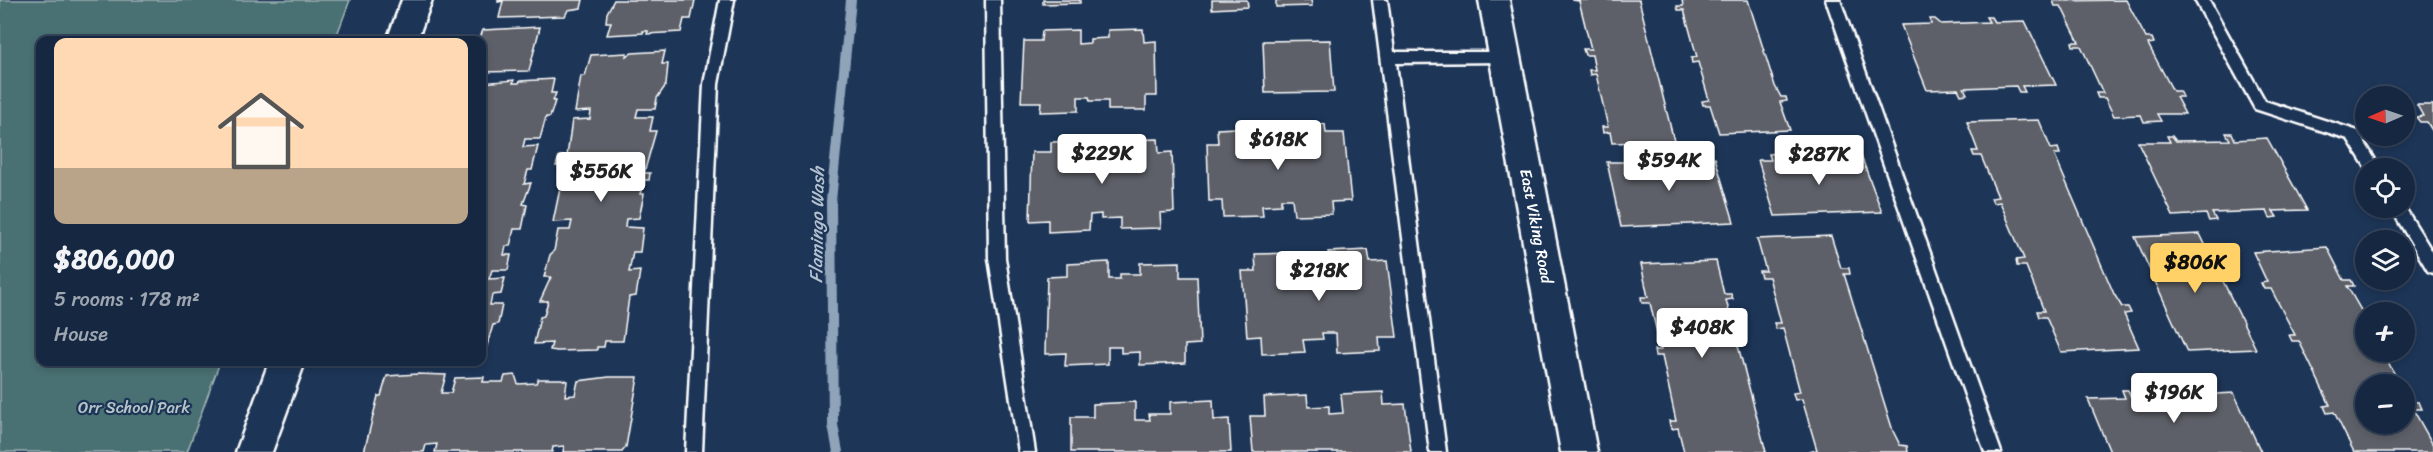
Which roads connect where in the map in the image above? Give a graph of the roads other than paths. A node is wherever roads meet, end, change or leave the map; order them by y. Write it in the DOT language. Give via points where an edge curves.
graph roads {
  1 [pos="417,0"];
  2 [pos="727,0"];
  3 [pos="993,0"];
  4 [pos="1380,0"];
  5 [pos="1494,0"];
  6 [pos="1833,0"];
  7 [pos="2202,0"];
  8 [pos="404,36"];
  9 [pos="1505,57"];
  10 [pos="1388,58"];
  11 [pos="2367,158"];
  12 [pos="2404,218"];
  13 [pos="2433,266"];
  14 [pos="285,366"];
  15 [pos="254,452"];
  16 [pos="694,452"];
  17 [pos="1027,452"];
  18 [pos="1438,452"];
  19 [pos="1579,452"];
  20 [pos="1993,452"];
  1 -- 8 [label="street"];
  2 -- 16 [label="lane" via="711,84"];
  3 -- 17 [label="lane" via="997,258"];
  4 -- 10 [label="lane"];
  5 -- 9 [label="street, East Viking Road"];
  6 -- 20 [label="lane"];
  7 -- 11 [label="lane" via="2260,105 2353,135"];
  9 -- 10 [label="lane"];
  9 -- 19 [label="street, East Viking Road"];
  10 -- 18 [label="lane"];
  12 -- 13 [label="lane"];
  14 -- 15 [label="street"];
}
